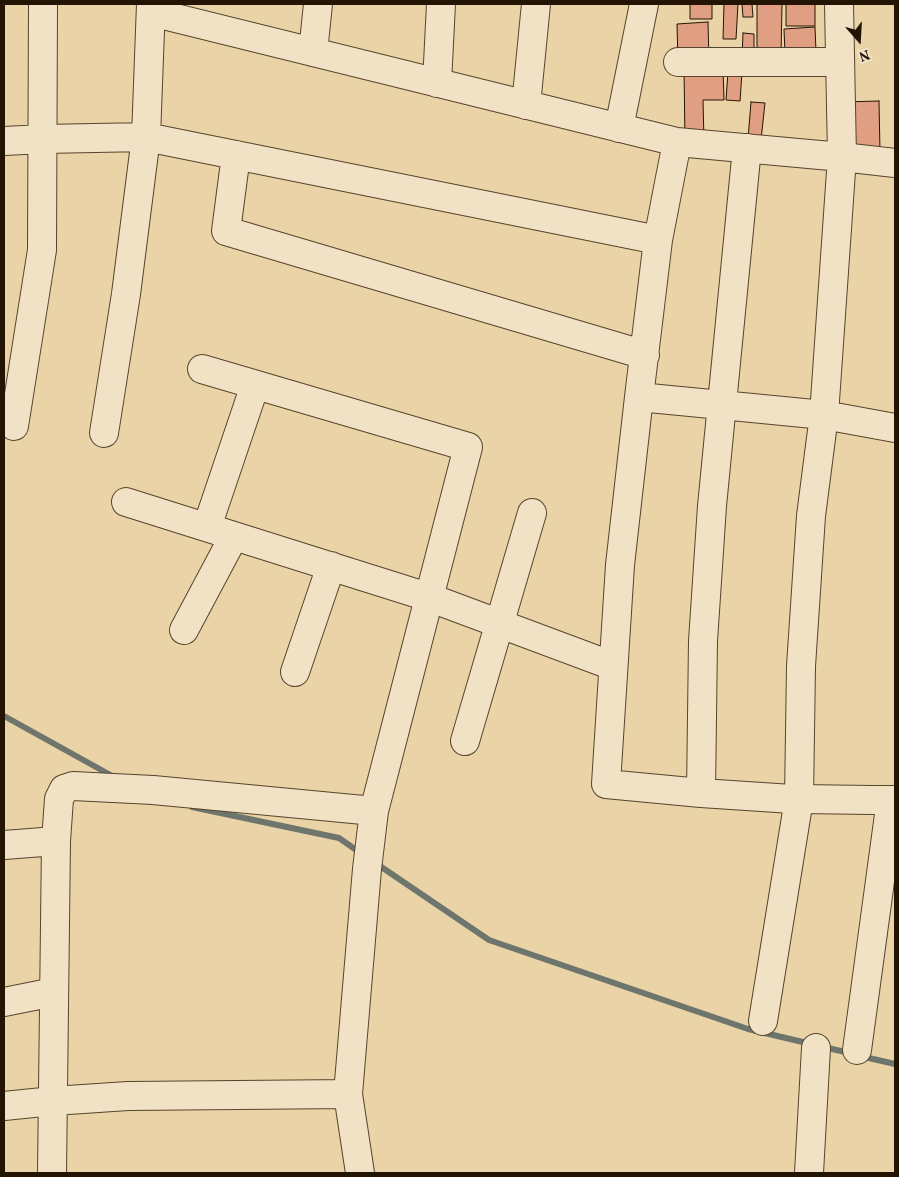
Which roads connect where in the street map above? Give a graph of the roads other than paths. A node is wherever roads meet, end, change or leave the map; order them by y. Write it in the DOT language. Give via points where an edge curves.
graph roads {
  1 [pos="43,4"];
  2 [pos="318,4"];
  3 [pos="441,4"];
  4 [pos="536,4"];
  5 [pos="644,4"];
  6 [pos="839,4"];
  7 [pos="151,8"];
  8 [pos="313,52"];
  9 [pos="678,62"];
  10 [pos="840,62"];
  11 [pos="437,83"];
  12 [pos="526,105"];
  13 [pos="619,128"];
  14 [pos="146,137"];
  15 [pos="43,139"];
  16 [pos="4,141"];
  17 [pos="677,142"];
  18 [pos="746,148"];
  19 [pos="236,155"];
  20 [pos="842,157"];
  21 [pos="895,163"];
  22 [pos="658,240"];
  23 [pos="644,355"];
  24 [pos="202,369"];
  25 [pos="255,385"];
  26 [pos="639,397"];
  27 [pos="722,405"];
  28 [pos="824,415"];
  29 [pos="14,426"];
  30 [pos="895,428"];
  31 [pos="104,433"];
  32 [pos="126,502"];
  33 [pos="532,513"];
  34 [pos="207,527"];
  35 [pos="234,536"];
  36 [pos="331,566"];
  37 [pos="428,597"];
  38 [pos="500,624"];
  39 [pos="184,630"];
  40 [pos="613,666"];
  41 [pos="294,672"];
  42 [pos="465,742"];
  43 [pos="702,793"];
  44 [pos="799,799"];
  45 [pos="893,800"];
  46 [pos="374,811"];
  47 [pos="56,841"];
  48 [pos="4,845"];
  49 [pos="54,992"];
  50 [pos="4,1002"];
  51 [pos="763,1021"];
  52 [pos="816,1048"];
  53 [pos="856,1050"];
  54 [pos="348,1094"];
  55 [pos="53,1101"];
  56 [pos="4,1106"];
  57 [pos="52,1173"];
  58 [pos="360,1173"];
  59 [pos="809,1173"];
  1 -- 15 [label="street"];
  2 -- 8 [label="street"];
  3 -- 11 [label="street"];
  4 -- 12 [label="street"];
  5 -- 13 [label="street"];
  6 -- 10 [label="street"];
  7 -- 8 [label="street"];
  7 -- 14 [label="street"];
  8 -- 11 [label="street"];
  9 -- 10 [label="street"];
  10 -- 20 [label="street"];
  11 -- 12 [label="street"];
  12 -- 13 [label="street"];
  13 -- 17 [label="street"];
  14 -- 15 [label="street"];
  14 -- 19 [label="street"];
  14 -- 31 [label="street"];
  15 -- 16 [label="street"];
  15 -- 29 [label="street" via="42,250"];
  17 -- 18 [label="street"];
  17 -- 22 [label="street"];
  18 -- 20 [label="street"];
  18 -- 27 [label="street"];
  19 -- 22 [label="street"];
  19 -- 23 [label="street" via="226,231"];
  20 -- 21 [label="street"];
  20 -- 28 [label="street"];
  22 -- 23 [label="street"];
  23 -- 26 [label="street"];
  24 -- 25 [label="street"];
  25 -- 34 [label="street"];
  25 -- 37 [label="street" via="468,447"];
  26 -- 27 [label="street"];
  26 -- 40 [label="street" via="620,565"];
  27 -- 28 [label="street"];
  27 -- 43 [label="street" via="703,641"];
  28 -- 30 [label="street"];
  28 -- 44 [label="street" via="811,516 801,666"];
  32 -- 34 [label="street"];
  33 -- 38 [label="street"];
  34 -- 35 [label="street"];
  35 -- 36 [label="street"];
  35 -- 39 [label="street"];
  36 -- 37 [label="street"];
  36 -- 41 [label="street"];
  37 -- 38 [label="street"];
  37 -- 46 [label="street"];
  38 -- 40 [label="street"];
  38 -- 42 [label="street"];
  40 -- 43 [label="street" via="606,784"];
  43 -- 44 [label="street"];
  44 -- 45 [label="street"];
  44 -- 51 [label="street"];
  45 -- 53 [label="street"];
  46 -- 47 [label="street" via="153,790 73,786 64,789 59,799"];
  46 -- 54 [label="street"];
  47 -- 48 [label="street"];
  47 -- 49 [label="street"];
  49 -- 50 [label="street"];
  49 -- 55 [label="street"];
  52 -- 59 [label="street"];
  54 -- 55 [label="street" via="128,1096"];
  54 -- 58 [label="street"];
  55 -- 56 [label="street"];
  55 -- 57 [label="street"];
}
